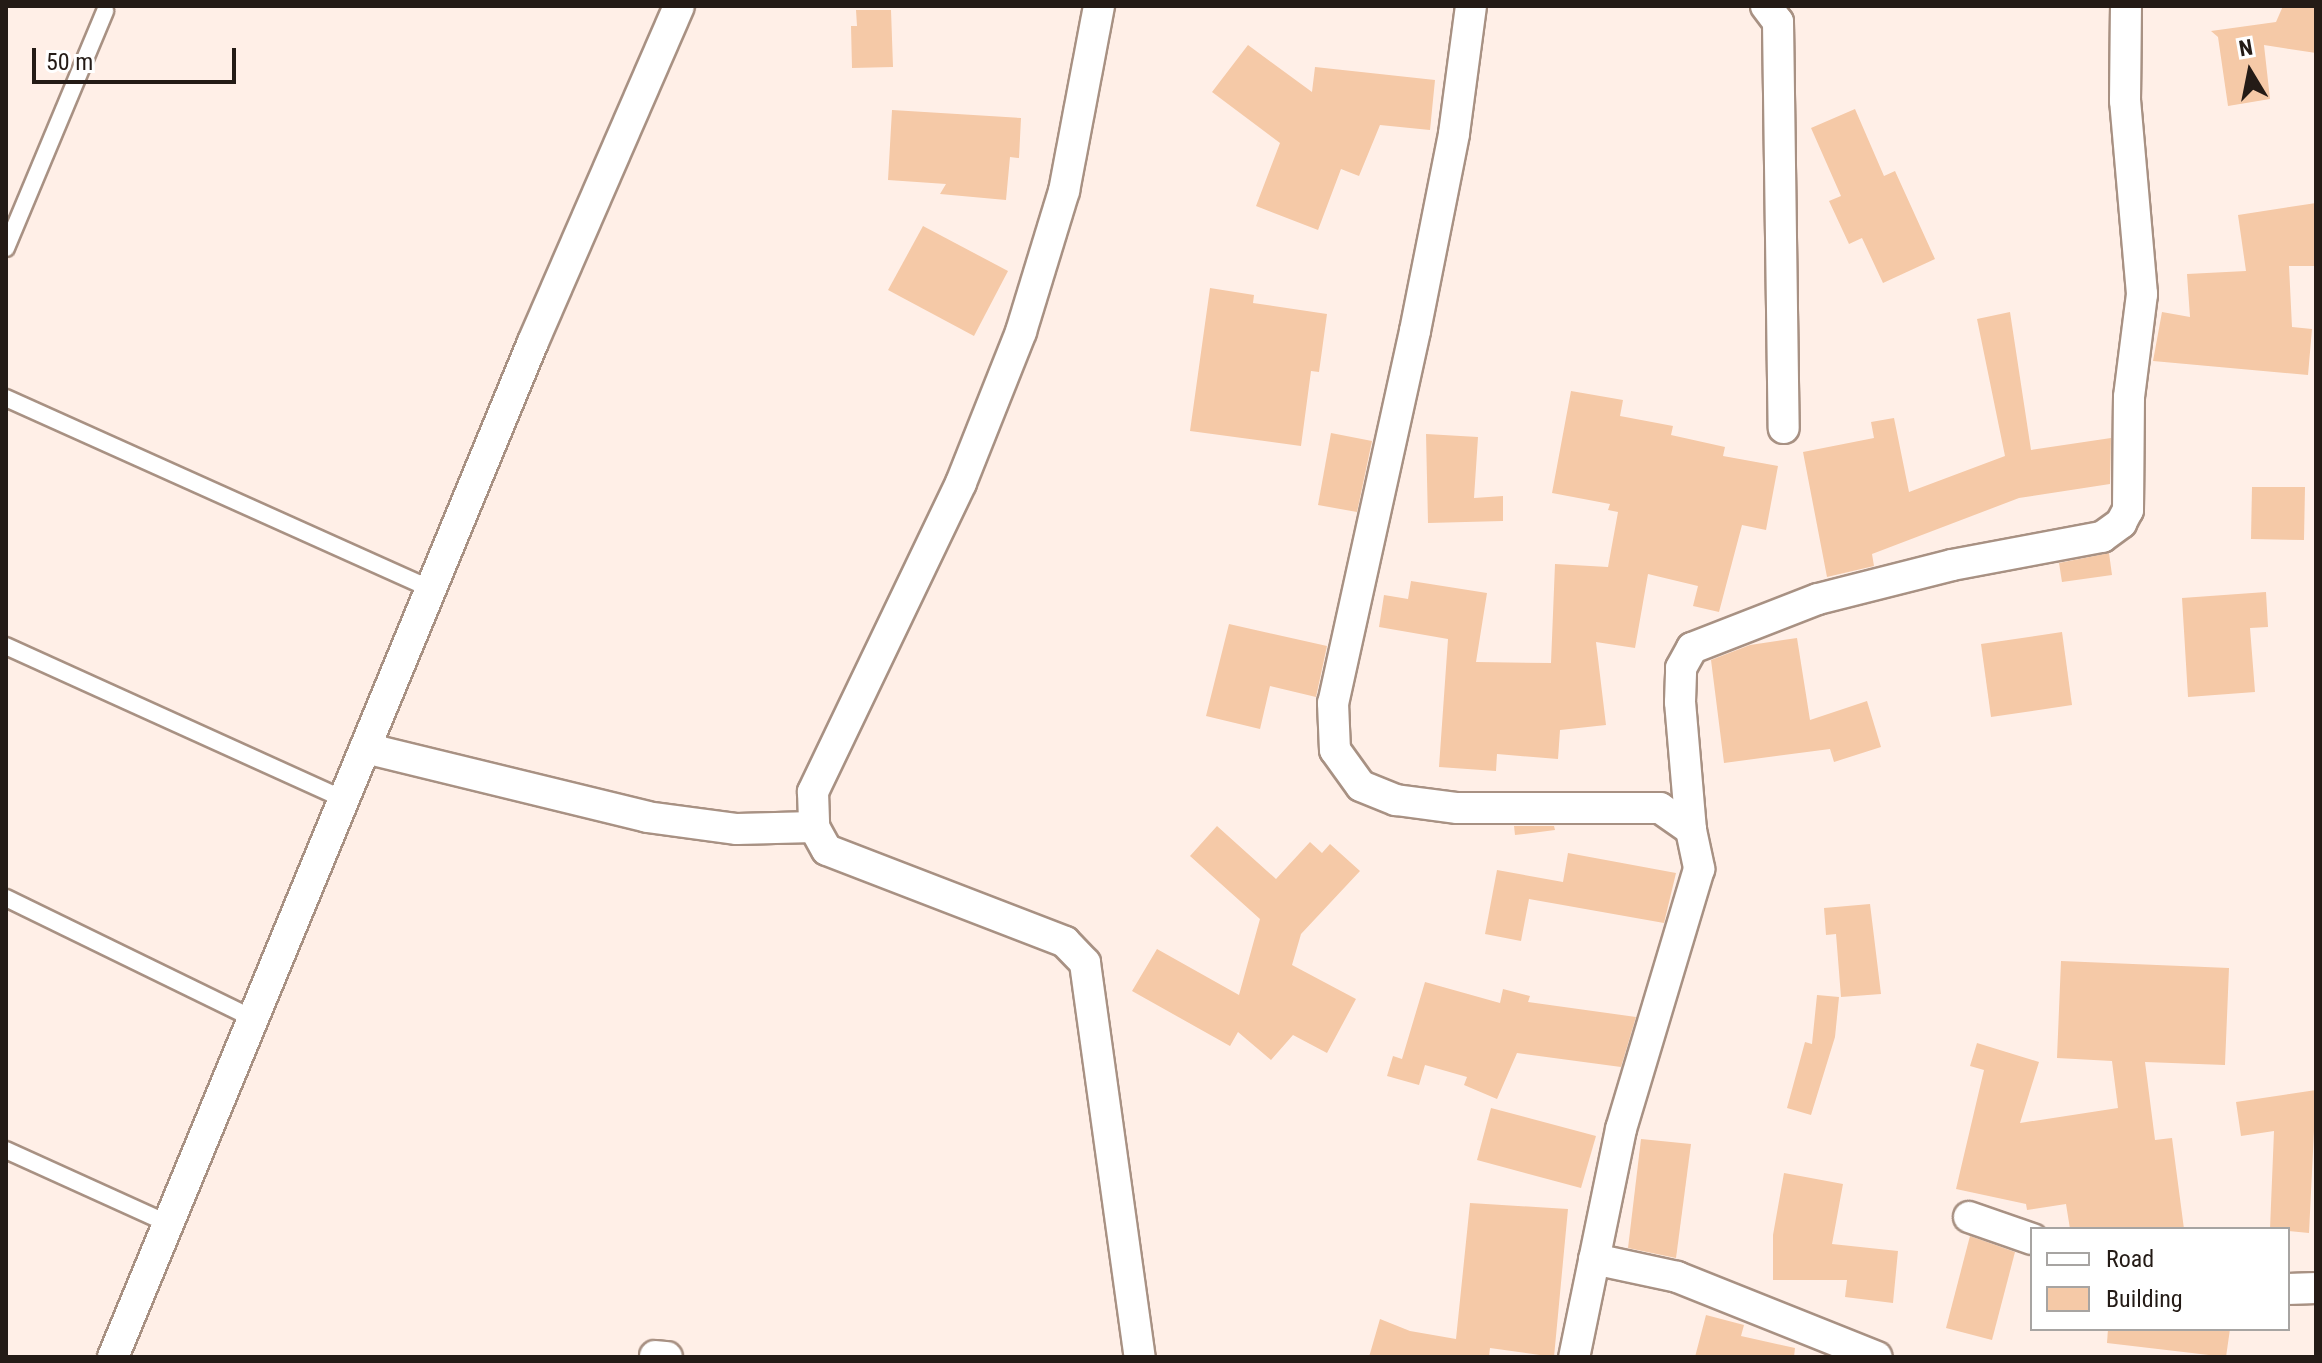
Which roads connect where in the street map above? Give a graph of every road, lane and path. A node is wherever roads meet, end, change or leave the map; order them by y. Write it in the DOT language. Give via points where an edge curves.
graph roads {
  1 [pos="679,6"];
  2 [pos="1099,6"];
  3 [pos="1471,6"];
  4 [pos="1766,6"];
  5 [pos="2126,6"];
  6 [pos="105,11"];
  7 [pos="6,248"];
  8 [pos="6,398"];
  9 [pos="1784,428"];
  10 [pos="431,589"];
  11 [pos="6,646"];
  12 [pos="365,748"];
  13 [pos="344,799"];
  14 [pos="814,827"];
  15 [pos="1691,830"];
  16 [pos="6,898"];
  17 [pos="254,1019"];
  18 [pos="6,1150"];
  19 [pos="1969,1217"];
  20 [pos="169,1224"];
  21 [pos="2030,1238"];
  22 [pos="1594,1259"];
  23 [pos="2316,1288"];
  24 [pos="2290,1289"];
  25 [pos="113,1357"];
  26 [pos="1140,1357"];
  27 [pos="1574,1357"];
  28 [pos="1877,1357"];
  1 -- 10 [label="street"];
  2 -- 14 [label="street" via="1064,191 1021,332 961,483 813,792"];
  3 -- 15 [label="street" via="1454,134 1333,703 1335,750 1361,786 1396,800 1457,808 1660,808"];
  4 -- 9 [label="street" via="1778,22"];
  5 -- 15 [label="street" via="2125,101 2142,294 2129,397 2128,510 2102,537 2074,538 1818,599 1692,648 1681,668 1680,702"];
  6 -- 7 [label="lane"];
  8 -- 10 [label="lane"];
  10 -- 12 [label="street"];
  11 -- 13 [label="lane"];
  12 -- 13 [label="street"];
  12 -- 14 [label="street" via="647,817 737,829"];
  13 -- 17 [label="street"];
  14 -- 26 [label="street" via="827,850 1065,942 1085,963"];
  15 -- 22 [label="street" via="1699,869 1621,1129"];
  16 -- 17 [label="lane"];
  17 -- 20 [label="street"];
  18 -- 20 [label="lane"];
  19 -- 21 [label="street"];
  20 -- 25 [label="street"];
  22 -- 27 [label="street"];
  22 -- 28 [label="street" via="1677,1277"];
  23 -- 24 [label="street"];
}
